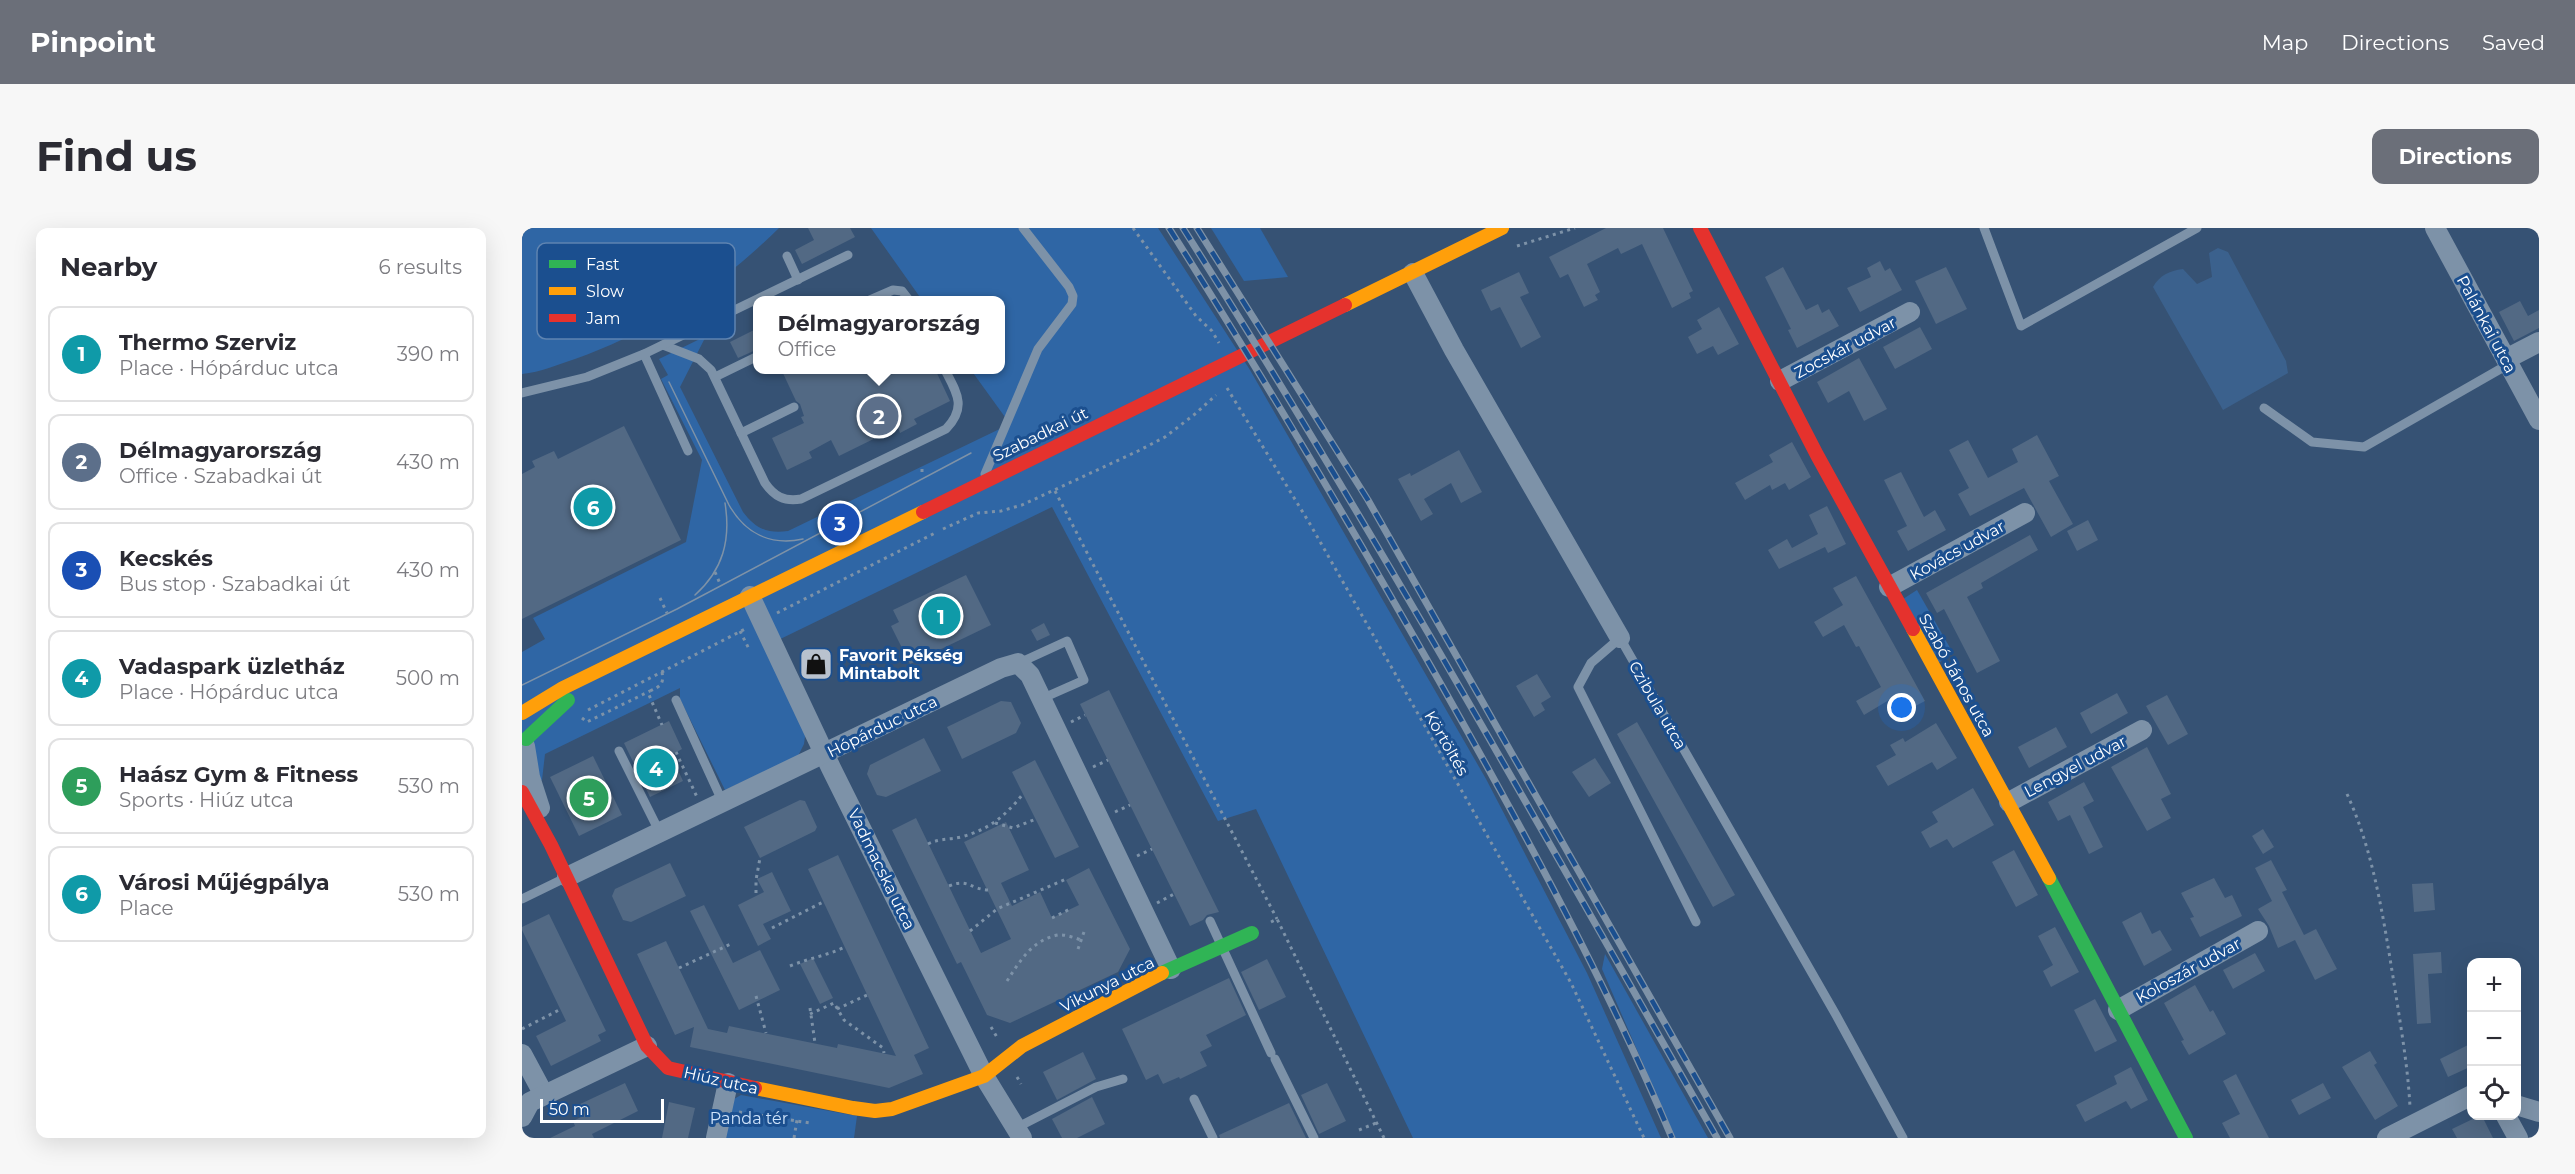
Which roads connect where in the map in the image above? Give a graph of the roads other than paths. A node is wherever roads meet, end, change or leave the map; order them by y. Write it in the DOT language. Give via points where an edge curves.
graph roads {
  1 [pos="1023,228"];
  2 [pos="1502,228"];
  3 [pos="1700,228"];
  4 [pos="1984,228"];
  5 [pos="2197,228"];
  6 [pos="2435,228"];
  7 [pos="848,255"];
  8 [pos="787,256"];
  9 [pos="1413,273"];
  10 [pos="798,280"];
  11 [pos="765,296"];
  12 [pos="879,296"];
  13 [pos="906,296"];
  14 [pos="753,302"];
  15 [pos="735,310"];
  16 [pos="1910,312"];
  17 [pos="675,339"];
  18 [pos="2539,342"];
  19 [pos="663,345"];
  20 [pos="644,354"];
  21 [pos="753,358"];
  22 [pos="2508,362"];
  23 [pos="947,374"];
  24 [pos="716,377"];
  25 [pos="1780,381"];
  26 [pos="522,393"];
  27 [pos="794,407"];
  28 [pos="2264,408"];
  29 [pos="2539,420"];
  30 [pos="741,432"];
  31 [pos="688,451"];
  32 [pos="982,482"];
  33 [pos="2025,513"];
  34 [pos="1889,587"];
  35 [pos="750,596"];
  36 [pos="1620,638"];
  37 [pos="1018,663"];
  38 [pos="596,674"];
  39 [pos="1041,699"];
  40 [pos="675,700"];
  41 [pos="522,713"];
  42 [pos="2142,730"];
  43 [pos="524,740"];
  44 [pos="619,751"];
  45 [pos="825,754"];
  46 [pos="522,792"];
  47 [pos="2008,802"];
  48 [pos="723,803"];
  49 [pos="660,833"];
  50 [pos="551,845"];
  51 [pos="567,877"];
  52 [pos="522,899"];
  53 [pos="1210,921"];
  54 [pos="1696,922"];
  55 [pos="2258,931"];
  56 [pos="1252,933"];
  57 [pos="1222,946"];
  58 [pos="1171,969"];
  59 [pos="2118,1010"];
  60 [pos="647,1046"];
  61 [pos="522,1054"];
  62 [pos="984,1076"];
  63 [pos="1123,1080"];
  64 [pos="728,1083"];
  65 [pos="544,1095"];
  66 [pos="2467,1097"];
  67 [pos="1194,1099"];
  68 [pos="2521,1106"];
  69 [pos="2539,1112"];
  70 [pos="522,1117"];
  71 [pos="2508,1120"];
  72 [pos="1019,1133"];
  73 [pos="716,1138"];
  74 [pos="1213,1138"];
  75 [pos="1314,1138"];
  76 [pos="1903,1138"];
  77 [pos="2186,1138"];
  78 [pos="2387,1138"];
  79 [pos="2518,1138"];
  1 -- 32 [label="lane" via="1069,287 1072,304 1038,350"];
  2 -- 9 [label="street, Szabadkai út"];
  3 -- 25 [label="street, Szabó János utca"];
  4 -- 5 [label="lane" via="2021,326"];
  6 -- 22 [label="street, Palánkai utca"];
  7 -- 10 [label="lane"];
  8 -- 10 [label="lane"];
  9 -- 32 [label="street, Szabadkai út"];
  9 -- 36 [label="street, Czibula utca"];
  10 -- 11 [label="lane"];
  12 -- 13 [label="lane" via="893,290"];
  14 -- 15 [label="lane"];
  16 -- 25 [label="street, Zocskár udvar"];
  17 -- 19 [label="lane"];
  18 -- 22 [label="street"];
  19 -- 20 [label="lane"];
  19 -- 24 [label="lane" via="699,359"];
  20 -- 26 [label="lane" via="587,377"];
  20 -- 31 [label="lane"];
  21 -- 24 [label="lane"];
  22 -- 28 [label="lane" via="2364,447 2312,442"];
  22 -- 29 [label="street, Palánkai utca"];
  23 -- 30 [label="lane" via="959,408 946,429 801,499 784,499 769,489"];
  24 -- 30 [label="lane"];
  25 -- 34 [label="street, Szabó János utca"];
  27 -- 30 [label="lane"];
  32 -- 35 [label="street, Szabadkai út"];
  33 -- 34 [label="street, Kovács udvar"];
  34 -- 47 [label="street, Szabó János utca"];
  35 -- 38 [label="street, Szabadkai út"];
  35 -- 45 [label="street, Vadmacska utca"];
  36 -- 54 [label="lane" via="1591,663 1578,687"];
  36 -- 76 [label="lane, Czibula utca"];
  37 -- 39 [label="street" via="1030,675"];
  37 -- 39 [label="lane" via="1067,641 1084,680"];
  37 -- 45 [label="street, Hópárduc utca"];
  38 -- 41 [label="street, Szabadkai út" via="563,688"];
  38 -- 43 [label="street, Szabadkai út"];
  39 -- 58 [label="street"];
  40 -- 48 [label="lane"];
  42 -- 47 [label="street, Lengyel udvar"];
  43 -- 50 [label="street, Hiúz utca" via="530,777"];
  44 -- 49 [label="lane"];
  45 -- 48 [label="street, Hópárduc utca"];
  45 -- 62 [label="street, Vadmacska utca"];
  46 -- 50 [label="street, Hiúz utca"];
  47 -- 59 [label="street, Szabó János utca"];
  48 -- 49 [label="street, Hópárduc utca"];
  49 -- 51 [label="street, Hópárduc utca"];
  50 -- 51 [label="street, Hiúz utca"];
  51 -- 52 [label="lane"];
  51 -- 60 [label="street, Hiúz utca"];
  53 -- 57 [label="lane"];
  55 -- 59 [label="street, Koloszár udvar"];
  56 -- 57 [label="street, Vikunya utca"];
  57 -- 58 [label="street, Vikunya utca"];
  57 -- 75 [label="lane"];
  58 -- 62 [label="street, Vikunya utca" via="1022,1046"];
  59 -- 77 [label="street, Szabó János utca"];
  60 -- 64 [label="street, Hiúz utca" via="668,1068"];
  60 -- 65 [label="street"];
  61 -- 65 [label="street"];
  62 -- 64 [label="street, Hiúz utca" via="909,1104 875,1111"];
  62 -- 72 [label="street, Vadmacska utca"];
  63 -- 72 [label="lane" via="1096,1087"];
  64 -- 73 [label="street"];
  65 -- 70 [label="street" via="530,1102"];
  66 -- 78 [label="street"];
  67 -- 74 [label="lane"];
  68 -- 69 [label="street"];
  71 -- 79 [label="street"];
}
